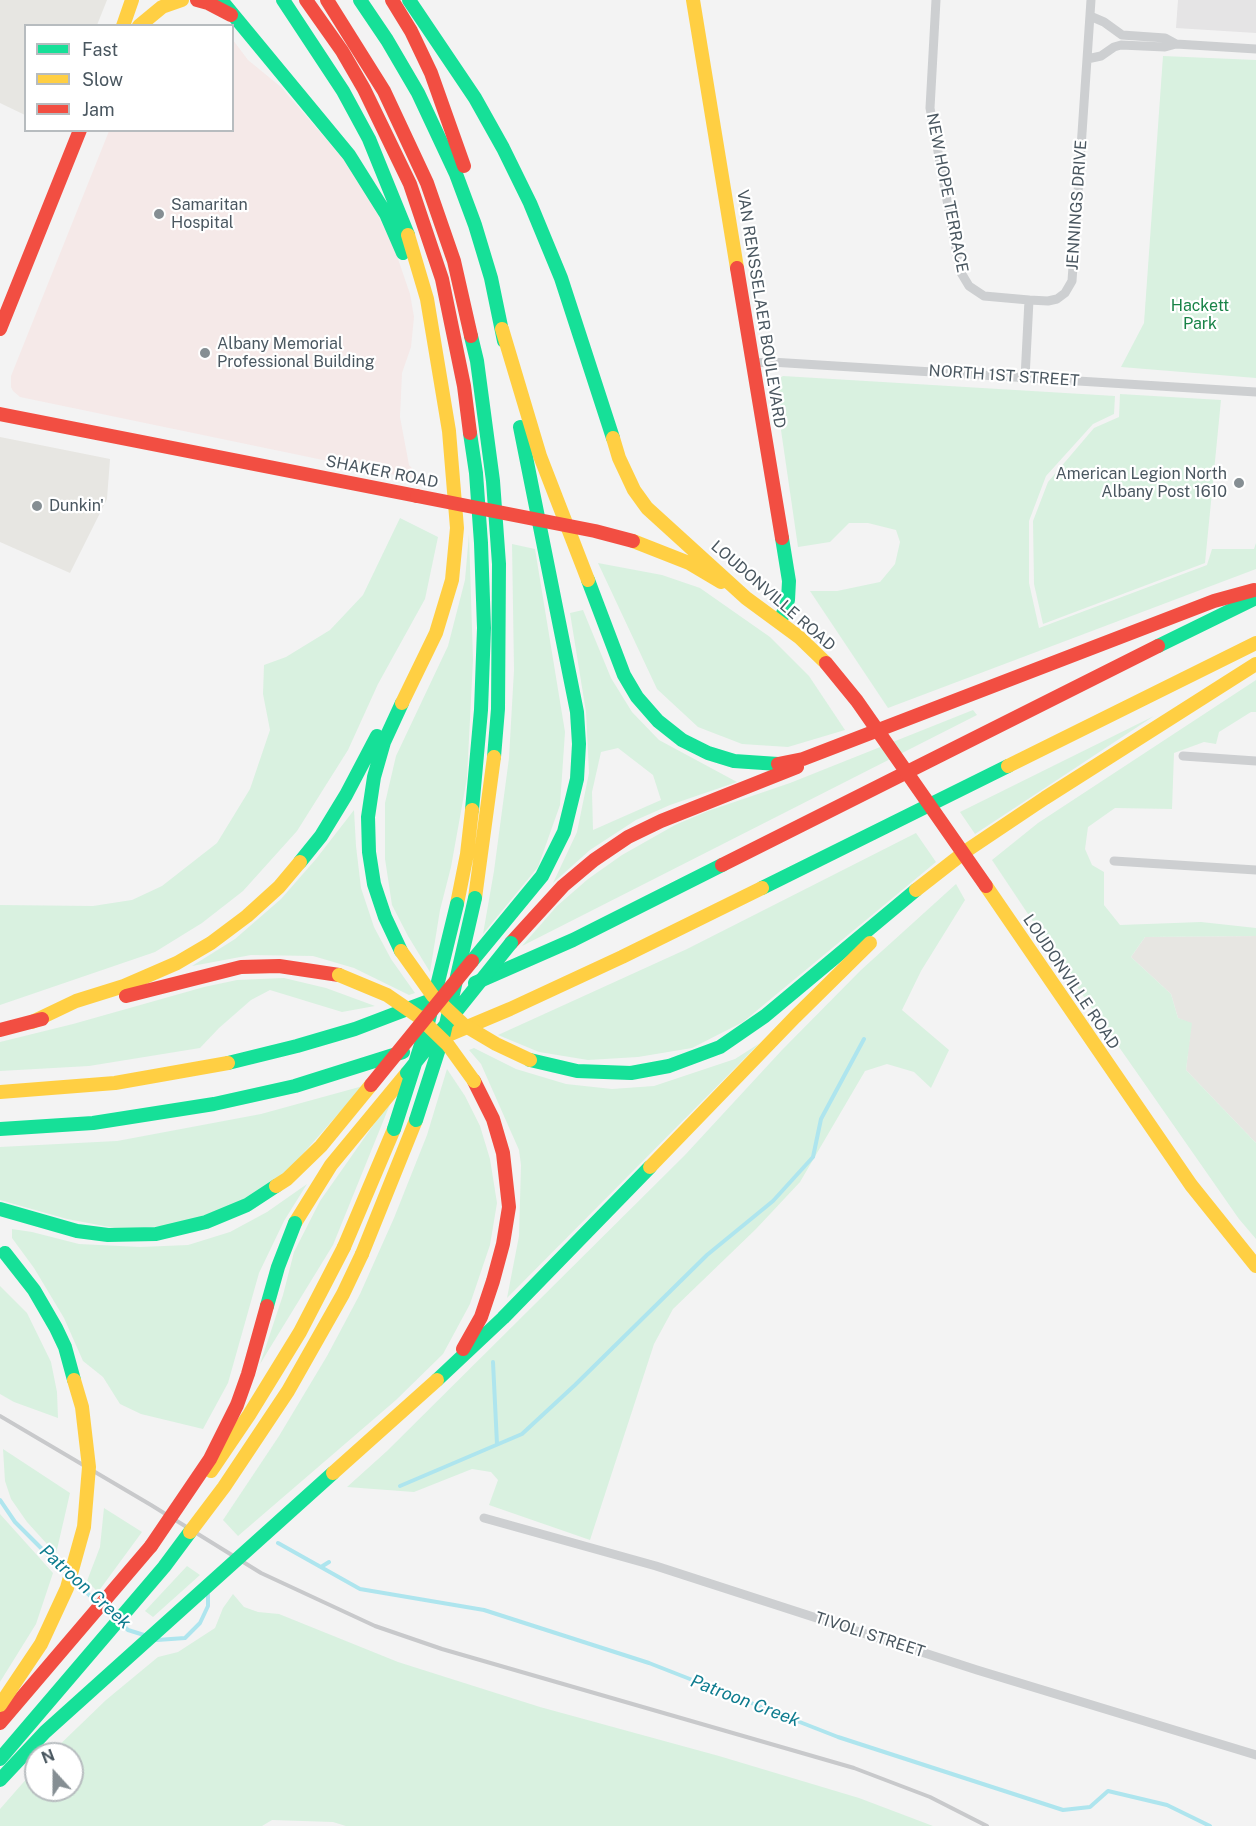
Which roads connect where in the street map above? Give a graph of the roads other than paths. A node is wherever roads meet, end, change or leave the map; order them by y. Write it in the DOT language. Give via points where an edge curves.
graph roads {
  1 [pos="126,0"];
  2 [pos="132,0"];
  3 [pos="182,0"];
  4 [pos="197,0"];
  5 [pos="221,0"];
  6 [pos="283,0"];
  7 [pos="306,0"];
  8 [pos="327,0"];
  9 [pos="360,0"];
  10 [pos="392,0"];
  11 [pos="409,0"];
  12 [pos="693,0"];
  13 [pos="936,0"];
  14 [pos="1090,0"];
  15 [pos="1090,16"];
  16 [pos="236,18"];
  17 [pos="123,24"];
  18 [pos="123,24"];
  19 [pos="141,24"];
  20 [pos="1176,44"];
  21 [pos="1256,49"];
  22 [pos="1087,59"];
  23 [pos="79,132"];
  24 [pos="483,253"];
  25 [pos="1029,300"];
  26 [pos="0,329"];
  27 [pos="502,329"];
  28 [pos="437,357"];
  29 [pos="753,363"];
  30 [pos="1025,378"];
  31 [pos="1256,392"];
  32 [pos="0,414"];
  33 [pos="1256,590"];
  34 [pos="746,598"];
  35 [pos="1256,598"];
  36 [pos="780,622"];
  37 [pos="1256,643"];
  38 [pos="427,652"];
  39 [pos="1256,664"];
  40 [pos="836,747"];
  41 [pos="1183,756"];
  42 [pos="1256,760"];
  43 [pos="1114,861"];
  44 [pos="1256,870"];
  45 [pos="935,874"];
  46 [pos="32,1022"];
  47 [pos="0,1030"];
  48 [pos="0,1092"];
  49 [pos="0,1129"];
  50 [pos="0,1209"];
  51 [pos="2,1251"];
  52 [pos="1256,1266"];
  53 [pos="437,1380"];
  54 [pos="484,1518"];
  55 [pos="151,1546"];
  56 [pos="0,1705"];
  57 [pos="0,1724"];
  58 [pos="1256,1755"];
  59 [pos="0,1759"];
  60 [pos="0,1780"];
  1 -- 17 [label="main road"];
  2 -- 18 [label="main road"];
  3 -- 19 [label="main road" via="162,7"];
  4 -- 16 [label="main road"];
  5 -- 16 [label="main road"];
  6 -- 28 [label="main road" via="338,82 383,170 421,276"];
  7 -- 55 [label="main road, bridge" via="364,89 410,184 442,279 463,376 476,473 484,628 475,788 467,854 428,1023 394,1129 344,1247 300,1332 249,1415 202,1485"];
  8 -- 59 [label="main road, bridge" via="384,91 431,192 462,292 483,399 495,506 500,630 498,710 476,898 444,1033 416,1120 392,1184 338,1303 288,1391 224,1487 164,1567"];
  9 -- 24 [label="main road" via="432,121"];
  10 -- 24 [label="main road" via="439,93 473,193"];
  11 -- 34 [label="main road, LOUDONVILLE ROAD" via="475,98 530,203 561,278 629,481 656,518"];
  12 -- 29 [label="main road, VAN RENSSELAER BOULEVARD"];
  13 -- 25 [label="street, NEW HOPE TERRACE" via="930,108 960,271 969,286 984,296"];
  14 -- 15 [label="street, JENNINGS DRIVE"];
  15 -- 20 [label="street" via="1122,35 1165,38"];
  15 -- 22 [label="street, JENNINGS DRIVE"];
  16 -- 28 [label="main road" via="344,148 373,192 405,258"];
  20 -- 21 [label="street"];
  20 -- 22 [label="street" via="1121,45"];
  22 -- 25 [label="street, JENNINGS DRIVE" via="1072,281 1057,299"];
  23 -- 26 [label="main road"];
  24 -- 27 [label="main road"];
  25 -- 30 [label="street"];
  27 -- 40 [label="main road" via="554,497 617,661 646,708 682,740 734,761 780,764"];
  27 -- 50 [label="main road, bridge" via="575,704 577,779 569,816 550,861 531,891 321,1146 292,1174 254,1201 206,1222 156,1234 77,1232"];
  28 -- 38 [label="main road" via="450,441 457,528 453,580"];
  29 -- 30 [label="street, NORTH 1ST STREET"];
  29 -- 36 [label="main road, VAN RENSSELAER BOULEVARD" via="789,581 788,600"];
  30 -- 31 [label="street, NORTH 1ST STREET"];
  32 -- 34 [label="main road, SHAKER ROAD, bridge" via="595,531 689,563"];
  33 -- 40 [label="main road" via="1214,601"];
  34 -- 36 [label="main road, LOUDONVILLE ROAD"];
  35 -- 48 [label="main road" via="583,935 414,1007 326,1038 217,1065 115,1083"];
  36 -- 52 [label="main road, LOUDONVILLE ROAD, bridge" via="826,663 857,701 1185,1177"];
  37 -- 49 [label="main road" via="622,957 437,1040 335,1074 225,1102 114,1120"];
  38 -- 45 [label="main road, bridge" via="381,751 374,777 368,817 374,884 401,951 433,996 464,1025 530,1060 577,1071 631,1073 669,1066 720,1047 765,1016"];
  38 -- 46 [label="main road" via="321,836 264,902 177,963"];
  39 -- 45 [label="main road" via="1027,810"];
  40 -- 55 [label="main road, bridge" via="784,774 628,837 563,886 512,944 320,1180 295,1223 278,1267 237,1405 210,1459"];
  41 -- 42 [label="street"];
  43 -- 44 [label="street"];
  45 -- 53 [label="main road" via="503,1318"];
  46 -- 47 [label="main road"];
  46 -- 53 [label="main road, bridge" via="204,975 241,967 279,966 339,975 387,996 418,1017 448,1045 474,1081 493,1119 508,1189 507,1225 481,1317 462,1350"];
  51 -- 56 [label="main road, bridge" via="45,1307 64,1347 82,1407 89,1467 84,1527 67,1588 41,1644"];
  53 -- 60 [label="main road, bridge" via="93,1688"];
  54 -- 58 [label="street, TIVOLI STREET" via="656,1566"];
  55 -- 57 [label="main road"];
}
